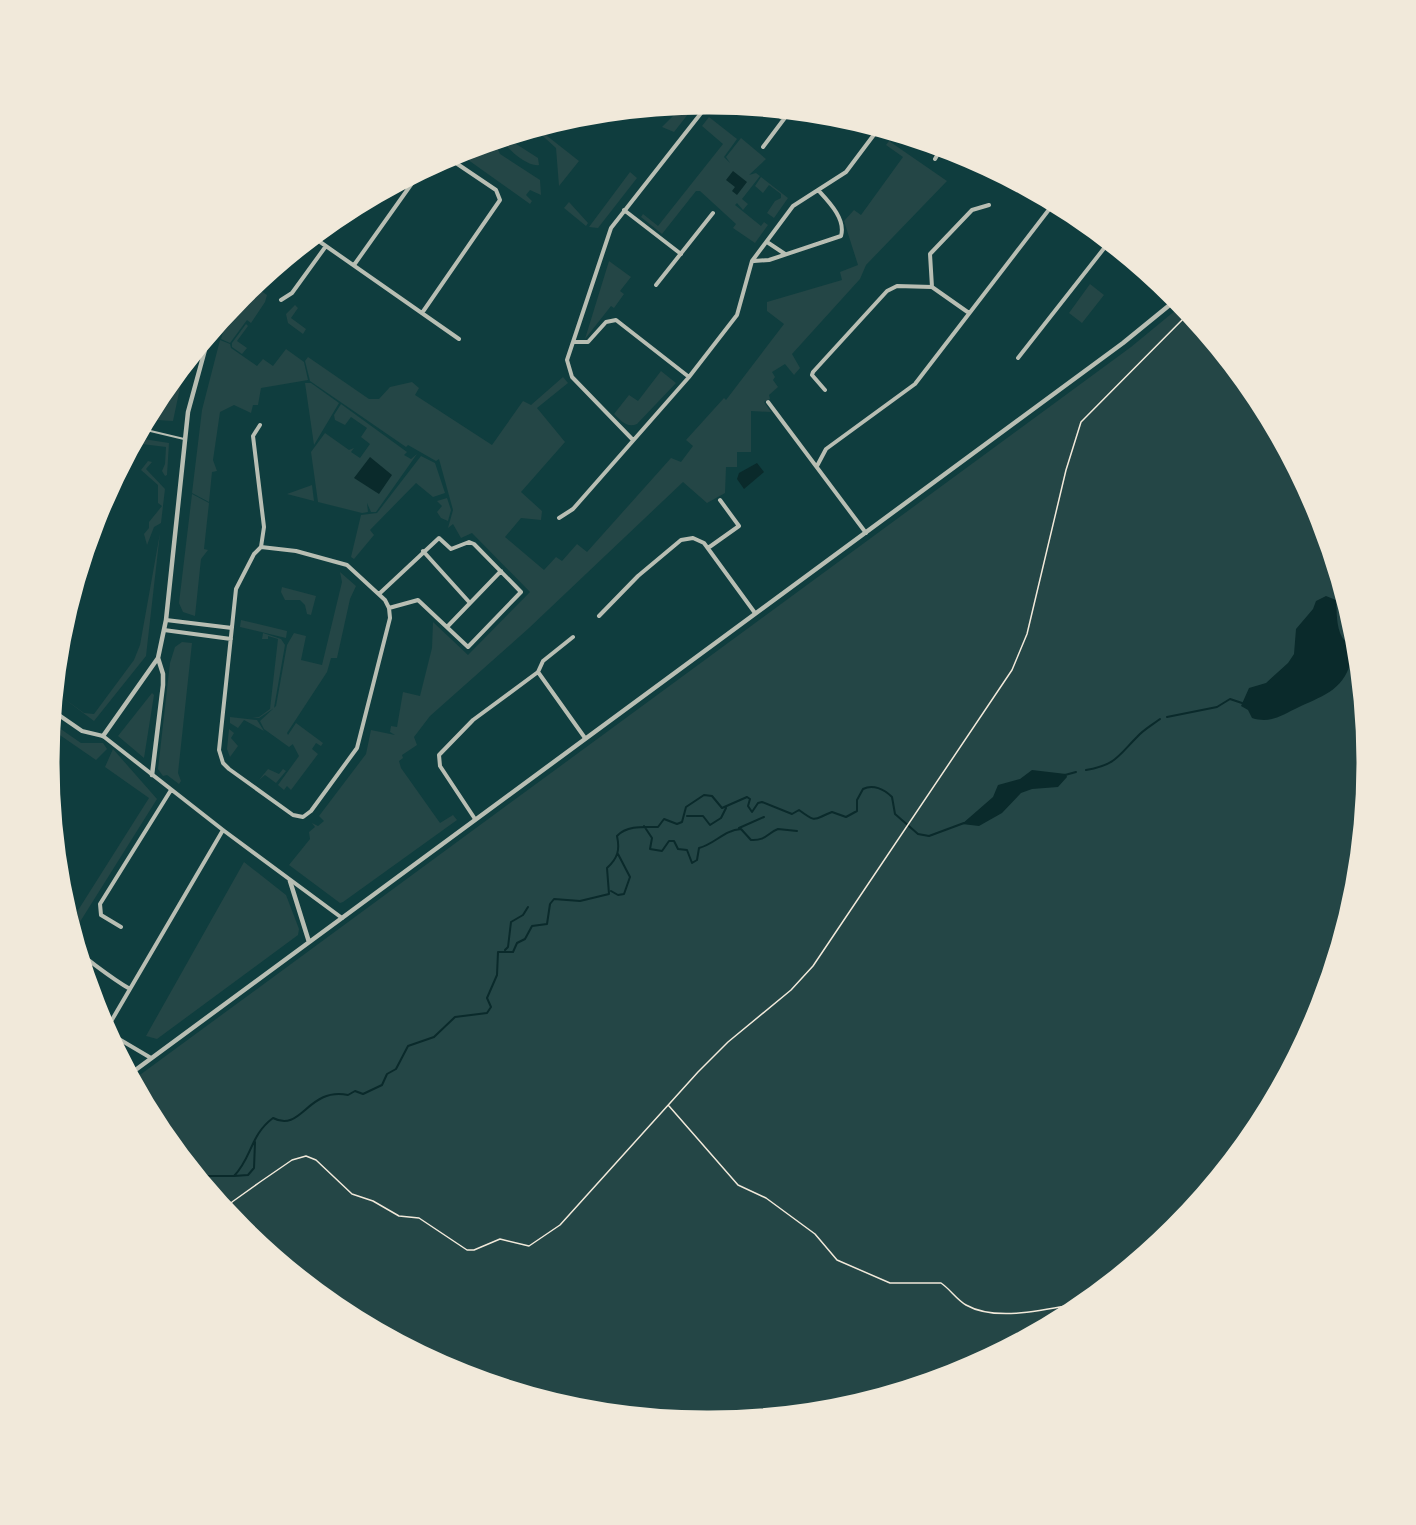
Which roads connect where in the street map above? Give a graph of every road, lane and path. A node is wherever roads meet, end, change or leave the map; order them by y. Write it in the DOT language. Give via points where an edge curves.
graph roads {
  1 [pos="701,113"];
  2 [pos="784,119"];
  3 [pos="874,135"];
  4 [pos="764,147"];
  5 [pos="938,155"];
  6 [pos="935,159"];
  7 [pos="456,163"];
  8 [pos="410,186"];
  9 [pos="818,190"];
  10 [pos="989,205"];
  11 [pos="624,210"];
  12 [pos="1049,210"];
  13 [pos="713,213"];
  14 [pos="320,242"];
  15 [pos="767,242"];
  16 [pos="326,246"];
  17 [pos="1104,248"];
  18 [pos="681,254"];
  19 [pos="786,255"];
  20 [pos="752,261"];
  21 [pos="354,265"];
  22 [pos="656,285"];
  23 [pos="932,287"];
  24 [pos="281,300"];
  25 [pos="1169,305"];
  26 [pos="422,313"];
  27 [pos="969,313"];
  28 [pos="1182,320"];
  29 [pos="459,339"];
  30 [pos="573,342"];
  31 [pos="204,354"];
  32 [pos="1018,358"];
  33 [pos="689,376"];
  34 [pos="825,390"];
  35 [pos="768,402"];
  36 [pos="260,425"];
  37 [pos="150,431"];
  38 [pos="184,439"];
  39 [pos="633,441"];
  40 [pos="817,466"];
  41 [pos="720,500"];
  42 [pos="559,518"];
  43 [pos="866,533"];
  44 [pos="261,547"];
  45 [pos="708,548"];
  46 [pos="423,551"];
  47 [pos="501,571"];
  48 [pos="379,594"];
  49 [pos="470,603"];
  50 [pos="389,608"];
  51 [pos="755,613"];
  52 [pos="599,616"];
  53 [pos="166,620"];
  54 [pos="447,627"];
  55 [pos="232,628"];
  56 [pos="164,630"];
  57 [pos="573,637"];
  58 [pos="231,639"];
  59 [pos="158,658"];
  60 [pos="538,672"];
  61 [pos="60,716"];
  62 [pos="103,736"];
  63 [pos="585,738"];
  64 [pos="152,775"];
  65 [pos="171,790"];
  66 [pos="476,819"];
  67 [pos="223,830"];
  68 [pos="290,881"];
  69 [pos="342,918"];
  70 [pos="121,927"];
  71 [pos="309,942"];
  72 [pos="90,961"];
  73 [pos="130,989"];
  74 [pos="112,1021"];
  75 [pos="120,1039"];
  76 [pos="152,1058"];
  77 [pos="136,1070"];
  78 [pos="669,1106"];
  79 [pos="231,1203"];
  80 [pos="1065,1305"];
  1 -- 11 [label="street"];
  2 -- 4 [label="street"];
  3 -- 9 [label="street" via="846,172"];
  5 -- 6 [label="street"];
  7 -- 26 [label="street" via="496,190 500,200"];
  8 -- 21 [label="street"];
  9 -- 15 [label="street" via="796,201"];
  9 -- 19 [label="street" via="835,208 842,235"];
  10 -- 23 [label="street" via="972,210 932,248"];
  11 -- 18 [label="street"];
  11 -- 30 [label="street" via="608,234"];
  12 -- 27 [label="street"];
  13 -- 18 [label="street"];
  14 -- 16 [label="street"];
  15 -- 19 [label="street"];
  15 -- 20 [label="street"];
  16 -- 21 [label="street"];
  16 -- 24 [label="street" via="292,292"];
  17 -- 32 [label="street"];
  18 -- 22 [label="street"];
  19 -- 20 [label="street"];
  20 -- 33 [label="street" via="737,315"];
  21 -- 26 [label="street"];
  23 -- 27 [label="street"];
  23 -- 34 [label="street" via="897,286 887,291 813,372"];
  25 -- 43 [label="street"];
  26 -- 29 [label="street"];
  27 -- 40 [label="street" via="915,384 826,449"];
  28 -- 78 [label="path" via="1081,422 1027,634 1007,679 802,980 728,1042"];
  30 -- 33 [label="street" via="588,342 606,322 616,320"];
  30 -- 39 [label="street" via="567,360 570,374"];
  31 -- 38 [label="street"];
  33 -- 39 [label="street"];
  35 -- 40 [label="street"];
  36 -- 44 [label="street" via="253,436 264,527"];
  37 -- 38 [label="lane"];
  38 -- 53 [label="street"];
  39 -- 42 [label="street" via="573,509"];
  40 -- 43 [label="street"];
  41 -- 45 [label="street" via="739,526"];
  43 -- 51 [label="street"];
  44 -- 48 [label="street" via="344,563"];
  44 -- 55 [label="street" via="236,588"];
  45 -- 51 [label="street"];
  45 -- 52 [label="street" via="699,540 681,540"];
  46 -- 47 [label="street" via="439,538 451,549 469,542"];
  46 -- 48 [label="street"];
  46 -- 49 [label="street"];
  47 -- 49 [label="street"];
  47 -- 54 [label="street" via="521,594 468,647"];
  48 -- 50 [label="street"];
  49 -- 54 [label="street"];
  50 -- 54 [label="street" via="418,600"];
  50 -- 58 [label="street" via="390,618 357,748 303,817 292,815 221,759 218,745"];
  51 -- 63 [label="street"];
  53 -- 55 [label="street"];
  53 -- 56 [label="street"];
  55 -- 58 [label="street"];
  56 -- 58 [label="street"];
  56 -- 59 [label="street"];
  57 -- 60 [label="street" via="543,660"];
  59 -- 62 [label="street"];
  59 -- 64 [label="street" via="163,685"];
  60 -- 63 [label="street"];
  60 -- 66 [label="street" via="473,720 439,755 440,766"];
  61 -- 62 [label="street" via="82,731"];
  62 -- 64 [label="street"];
  63 -- 66 [label="street"];
  64 -- 65 [label="street"];
  65 -- 67 [label="street"];
  65 -- 70 [label="street" via="100,904 101,915"];
  66 -- 69 [label="street"];
  67 -- 68 [label="street"];
  67 -- 73 [label="street"];
  68 -- 69 [label="street"];
  68 -- 71 [label="street"];
  69 -- 71 [label="street"];
  71 -- 76 [label="street"];
  72 -- 73 [label="street" via="102,973"];
  73 -- 74 [label="street"];
  75 -- 76 [label="street"];
  76 -- 77 [label="street"];
  78 -- 79 [label="path" via="560,1225 529,1246 500,1239 474,1250 461,1248 419,1218 399,1216 352,1194 316,1160 306,1156 292,1160"];
  78 -- 80 [label="path" via="738,1185 766,1198 815,1234 837,1260 880,1281 941,1283 966,1305 989,1311 1015,1313"];
}
